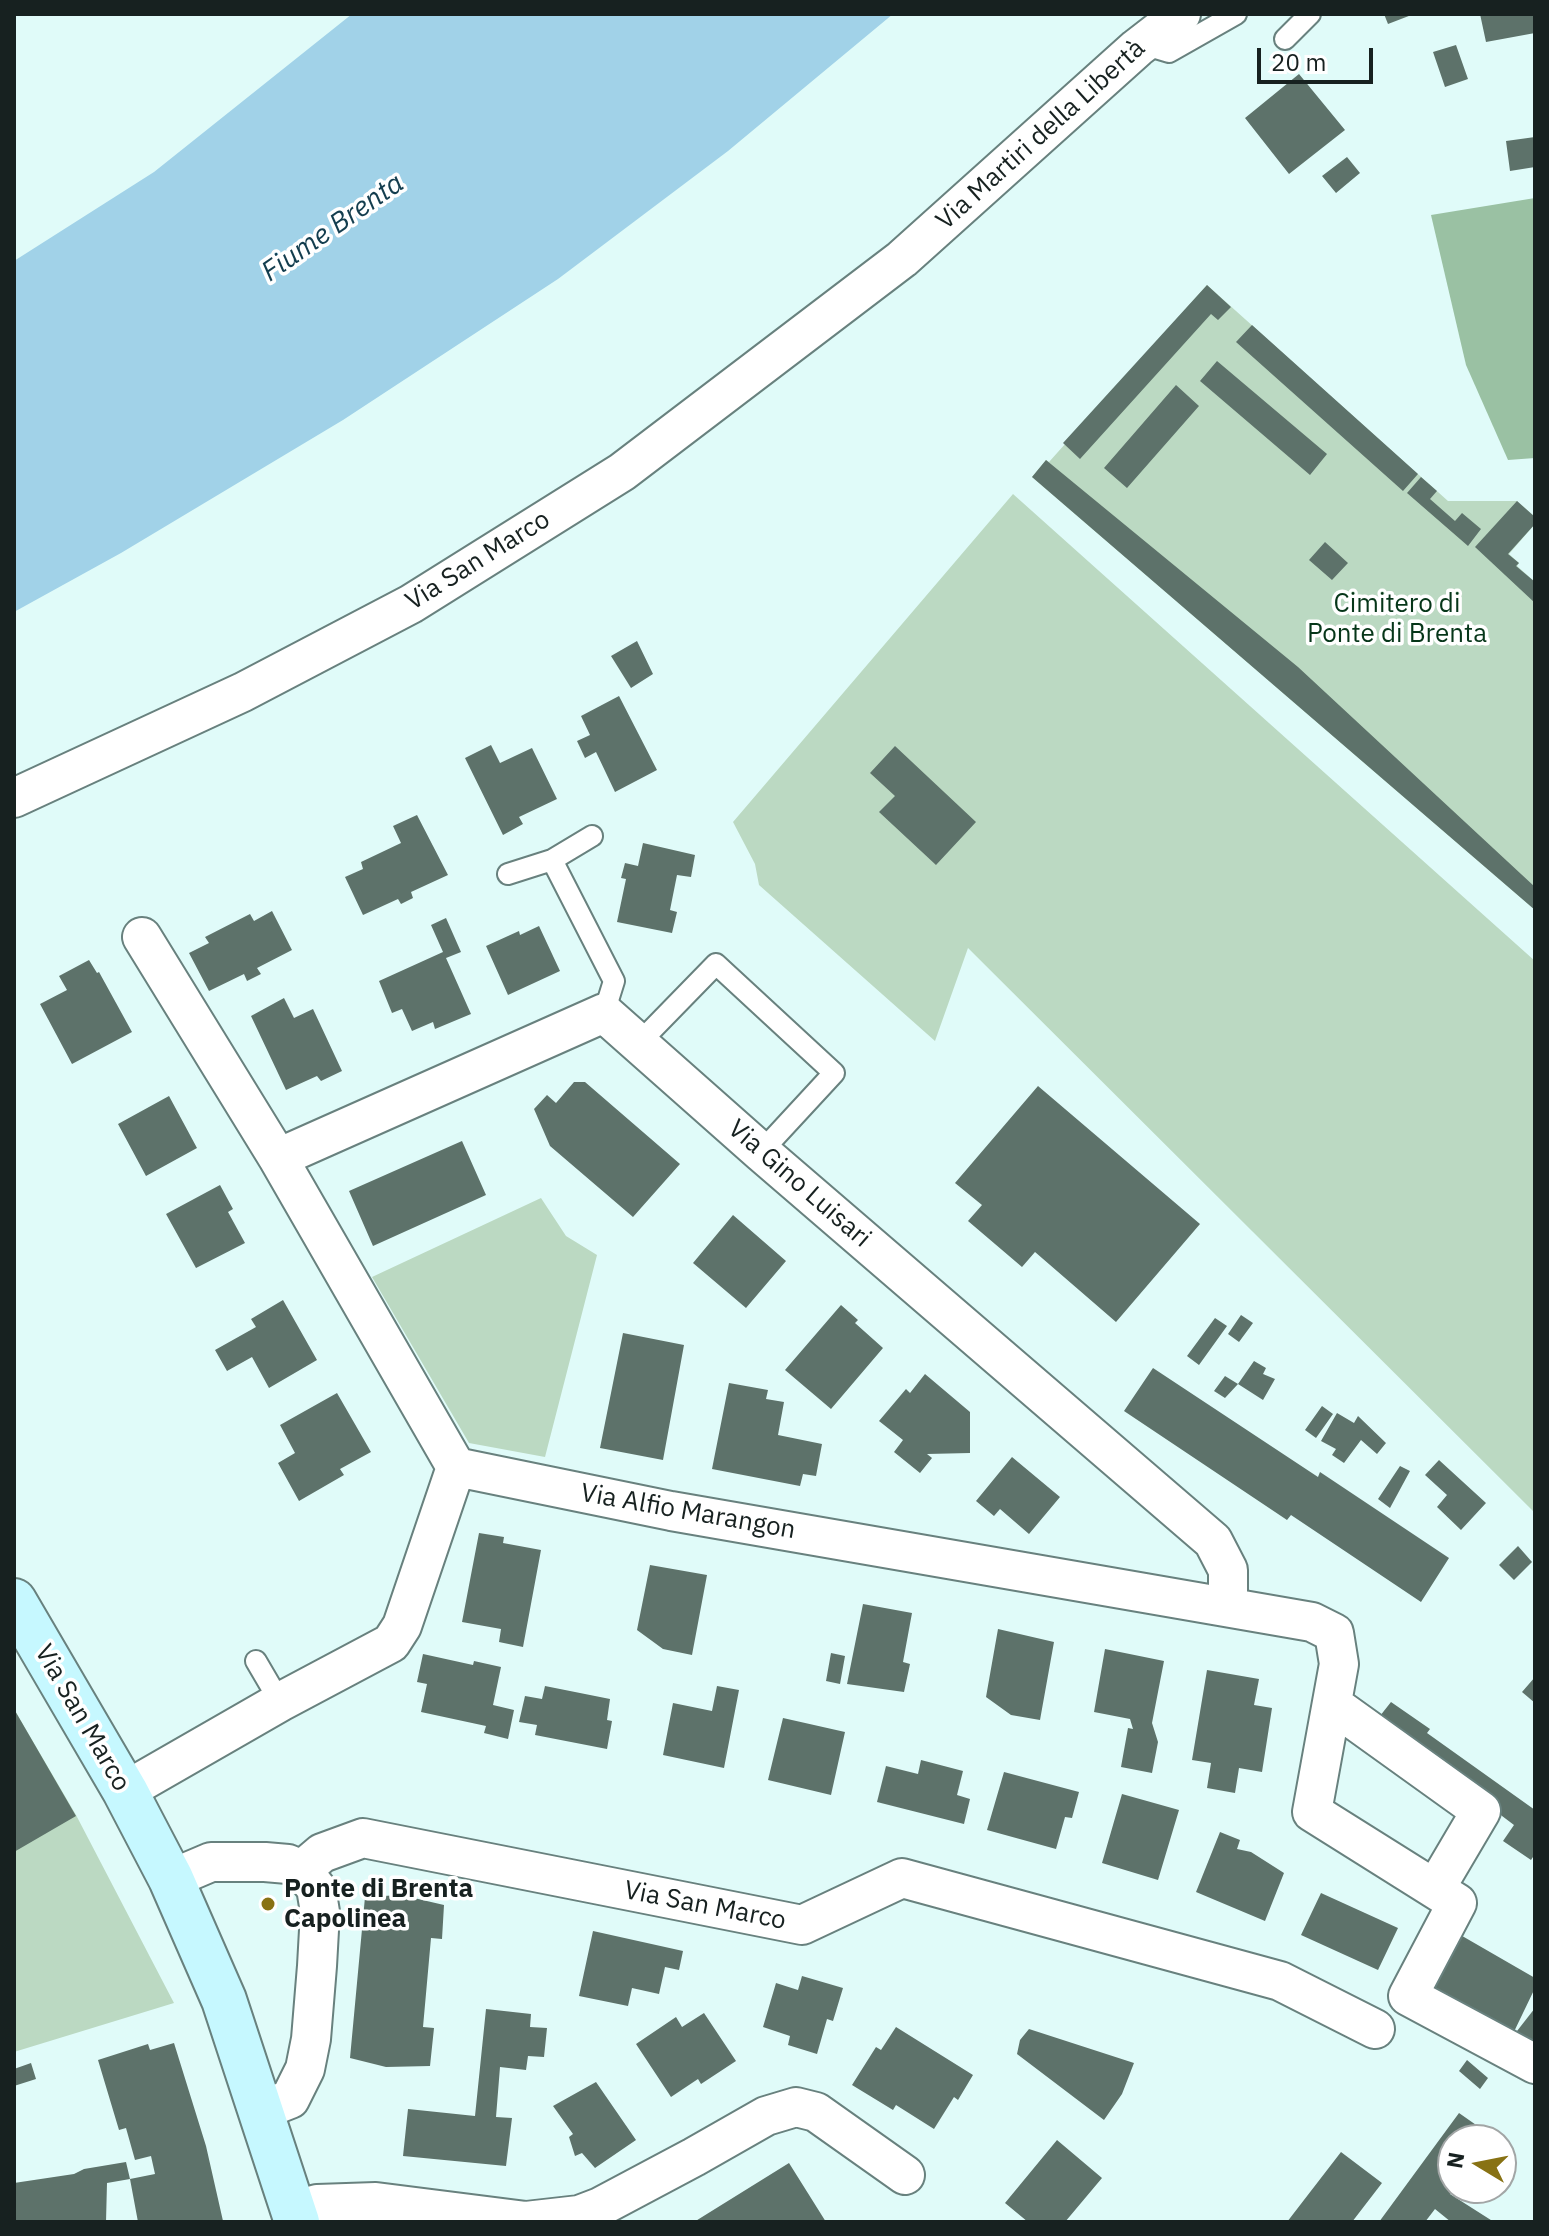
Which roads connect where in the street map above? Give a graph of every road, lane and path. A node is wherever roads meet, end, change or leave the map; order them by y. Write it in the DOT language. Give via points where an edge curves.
graph roads {
  1 [pos="1181,14"];
  2 [pos="1236,14"];
  3 [pos="1310,14"];
  4 [pos="1285,39"];
  5 [pos="1142,44"];
  6 [pos="902,259"];
  7 [pos="14,798"];
  8 [pos="592,836"];
  9 [pos="552,860"];
  10 [pos="508,874"];
  11 [pos="142,937"];
  12 [pos="604,1013"];
  13 [pos="638,1044"];
  14 [pos="761,1152"];
  15 [pos="278,1158"];
  16 [pos="456,1467"];
  17 [pos="14,1601"];
  18 [pos="1228,1606"];
  19 [pos="256,1661"];
  20 [pos="280,1702"];
  21 [pos="1332,1704"];
  22 [pos="125,1791"];
  23 [pos="302,1870"];
  24 [pos="171,1879"];
  25 [pos="1435,1889"];
  26 [pos="1375,2029"];
  27 [pos="1535,2064"];
  28 [pos="262,2110"];
  29 [pos="905,2175"];
  30 [pos="296,2216"];
  1 -- 5 [label="street, Via Martiri della Libertà"];
  2 -- 5 [label="lane" via="1169,52"];
  3 -- 4 [label="lane"];
  5 -- 6 [label="street, Via Martiri della Libertà"];
  6 -- 7 [label="street, Via San Marco" via="622,472 411,604 243,692"];
  8 -- 9 [label="lane"];
  9 -- 10 [label="lane"];
  9 -- 12 [label="lane" via="614,981"];
  11 -- 15 [label="street"];
  12 -- 13 [label="street, Via Gino Luisari"];
  12 -- 15 [label="street"];
  13 -- 14 [label="street, Via Gino Luisari"];
  13 -- 14 [label="lane" via="716,964 834,1073"];
  14 -- 18 [label="street, Via Gino Luisari" via="1213,1541 1228,1570"];
  15 -- 16 [label="street"];
  16 -- 18 [label="street, Via Alfio Marangon" via="686,1514"];
  16 -- 20 [label="street" via="402,1626 391,1643"];
  17 -- 22 [label="main road, Via San Marco"];
  18 -- 21 [label="street, Via Alfio Marangon" via="1312,1622 1334,1633 1339,1664"];
  19 -- 20 [label="lane"];
  20 -- 22 [label="street"];
  21 -- 25 [label="street, Via Alfio Marangon" via="1312,1812"];
  21 -- 25 [label="street" via="1481,1811"];
  22 -- 24 [label="main road, Via San Marco"];
  23 -- 24 [label="street" via="288,1864 211,1862"];
  23 -- 26 [label="street, Via San Marco" via="322,1853 363,1838 802,1925 902,1878 1280,1981"];
  23 -- 28 [label="street" via="316,1888 320,1912 311,2039 305,2069 290,2099"];
  24 -- 28 [label="main road, Via San Marco" via="224,2000"];
  25 -- 27 [label="street, Via Alfio Marangon" via="1457,1903 1408,1996"];
  28 -- 30 [label="main road, Via San Marco"];
  29 -- 30 [label="street" via="816,2112 796,2107 766,2116 579,2215 526,2221 376,2202 335,2202"];
}
